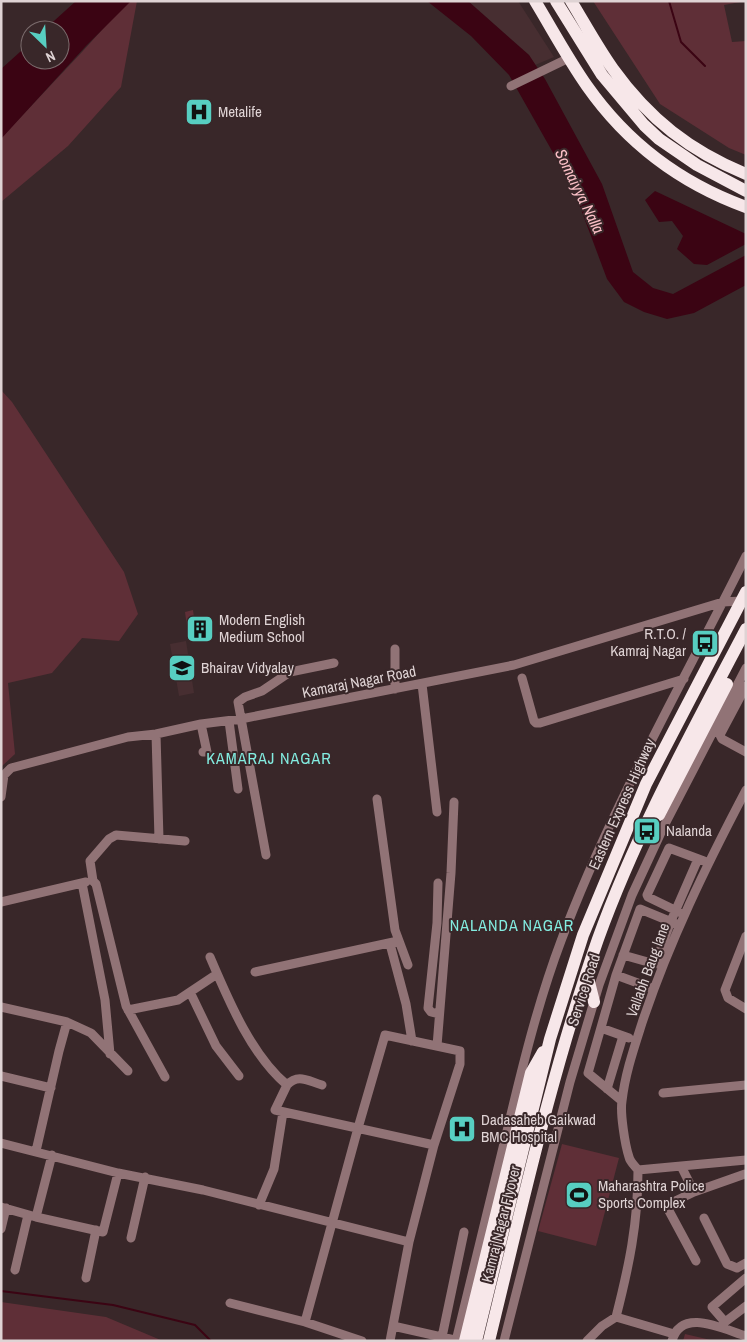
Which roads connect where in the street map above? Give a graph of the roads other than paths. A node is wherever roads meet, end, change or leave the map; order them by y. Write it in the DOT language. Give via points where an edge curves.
graph roads {
  1 [pos="535,1"];
  2 [pos="556,1"];
  3 [pos="571,1"];
  4 [pos="569,58"];
  5 [pos="512,86"];
  6 [pos="746,174"];
  7 [pos="746,191"];
  8 [pos="746,207"];
  9 [pos="746,556"];
  10 [pos="744,596"];
  11 [pos="723,602"];
  12 [pos="746,629"];
  13 [pos="746,646"];
  14 [pos="395,649"];
  15 [pos="334,663"];
  16 [pos="746,668"];
  17 [pos="522,678"];
  18 [pos="684,679"];
  19 [pos="422,684"];
  20 [pos="746,686"];
  21 [pos="395,689"];
  22 [pos="242,719"];
  23 [pos="228,721"];
  24 [pos="201,724"];
  25 [pos="156,734"];
  26 [pos="203,752"];
  27 [pos="746,752"];
  28 [pos="238,789"];
  29 [pos="746,790"];
  30 [pos="1,797"];
  31 [pos="377,799"];
  32 [pos="454,802"];
  33 [pos="437,812"];
  34 [pos="159,839"];
  35 [pos="185,841"];
  36 [pos="266,855"];
  37 [pos="698,859"];
  38 [pos="708,862"];
  39 [pos="627,865"];
  40 [pos="93,881"];
  41 [pos="82,883"];
  42 [pos="438,883"];
  43 [pos="1,902"];
  44 [pos="680,913"];
  45 [pos="675,923"];
  46 [pos="746,936"];
  47 [pos="394,942"];
  48 [pos="623,955"];
  49 [pos="210,957"];
  50 [pos="408,964"];
  51 [pos="255,972"];
  52 [pos="218,974"];
  53 [pos="587,974"];
  54 [pos="616,975"];
  55 [pos="654,988"];
  56 [pos="190,992"];
  57 [pos="594,1002"];
  58 [pos="1,1007"];
  59 [pos="746,1009"];
  60 [pos="128,1010"];
  61 [pos="439,1014"];
  62 [pos="67,1022"];
  63 [pos="601,1028"];
  64 [pos="569,1030"];
  65 [pos="623,1036"];
  66 [pos="550,1039"];
  67 [pos="412,1041"];
  68 [pos="637,1041"];
  69 [pos="436,1046"];
  70 [pos="110,1054"];
  71 [pos="128,1071"];
  72 [pos="1,1076"];
  73 [pos="239,1076"];
  74 [pos="165,1077"];
  75 [pos="288,1085"];
  76 [pos="322,1085"];
  77 [pos="746,1085"];
  78 [pos="51,1088"];
  79 [pos="608,1089"];
  80 [pos="663,1093"];
  81 [pos="622,1101"];
  82 [pos="283,1112"];
  83 [pos="358,1128"];
  84 [pos="1,1143"];
  85 [pos="434,1145"];
  86 [pos="36,1151"];
  87 [pos="52,1155"];
  88 [pos="742,1161"];
  89 [pos="681,1166"];
  90 [pos="638,1170"];
  91 [pos="118,1173"];
  92 [pos="746,1174"];
  93 [pos="145,1177"];
  94 [pos="694,1192"];
  95 [pos="259,1205"];
  96 [pos="4,1208"];
  97 [pos="32,1216"];
  98 [pos="704,1218"];
  99 [pos="333,1224"];
  100 [pos="1,1229"];
  101 [pos="96,1230"];
  102 [pos="464,1232"];
  103 [pos="131,1238"];
  104 [pos="409,1242"];
  105 [pos="696,1261"];
  106 [pos="746,1263"];
  107 [pos="15,1270"];
  108 [pos="86,1278"];
  109 [pos="746,1278"];
  110 [pos="230,1303"];
  111 [pos="746,1306"];
  112 [pos="616,1317"];
  113 [pos="305,1322"];
  114 [pos="393,1326"];
  115 [pos="746,1336"];
  116 [pos="442,1337"];
  117 [pos="673,1337"];
  118 [pos="362,1341"];
  119 [pos="390,1341"];
  120 [pos="457,1341"];
  121 [pos="465,1341"];
  122 [pos="476,1341"];
  123 [pos="489,1341"];
  124 [pos="497,1341"];
  125 [pos="504,1341"];
  126 [pos="587,1341"];
  1 -- 4 [label="highway"];
  2 -- 7 [label="highway" via="602,75 644,125 697,166"];
  3 -- 6 [label="highway" via="612,68 652,116 704,155"];
  4 -- 5 [label="street"];
  4 -- 8 [label="highway" via="601,104 648,153 687,181"];
  9 -- 11 [label="street"];
  10 -- 11 [label="street, Kamaraj Nagar Road"];
  10 -- 66 [label="highway, Eastern Express Highway" via="646,784 583,935"];
  11 -- 18 [label="street"];
  11 -- 19 [label="street, Kamaraj Nagar Road" via="514,665"];
  12 -- 39 [label="highway, Eastern Express Highway" via="667,780"];
  13 -- 39 [label="highway" via="649,837"];
  14 -- 21 [label="street"];
  15 -- 22 [label="street" via="290,672 262,691 240,699"];
  16 -- 57 [label="street, Service Road" via="664,826 632,896"];
  17 -- 18 [label="street" via="534,721 540,724"];
  18 -- 120 [label="street" via="617,809 560,942 519,1082"];
  19 -- 21 [label="street, Kamaraj Nagar Road"];
  19 -- 33 [label="street"];
  20 -- 27 [label="street" via="720,735"];
  21 -- 22 [label="street, Kamaraj Nagar Road"];
  22 -- 23 [label="street, Kamaraj Nagar Road"];
  22 -- 36 [label="street"];
  23 -- 24 [label="street, Kamaraj Nagar Road"];
  23 -- 28 [label="street"];
  24 -- 25 [label="street, Kamaraj Nagar Road"];
  24 -- 26 [label="street" via="207,752"];
  25 -- 30 [label="street, Kamaraj Nagar Road" via="128,737 11,768 4,775"];
  25 -- 34 [label="street"];
  29 -- 38 [label="street, Vallabh Baug lane"];
  31 -- 47 [label="street"];
  32 -- 61 [label="street"];
  34 -- 35 [label="street"];
  34 -- 40 [label="street" via="112,836 90,861"];
  37 -- 38 [label="street"];
  37 -- 44 [label="street"];
  37 -- 44 [label="street" via="670,848 648,895"];
  38 -- 44 [label="street, Vallabh Baug lane"];
  39 -- 53 [label="highway, Eastern Express Highway"];
  40 -- 41 [label="street"];
  40 -- 60 [label="street"];
  41 -- 43 [label="street"];
  41 -- 70 [label="street" via="104,1000"];
  42 -- 61 [label="street" via="428,1008"];
  44 -- 45 [label="street, Vallabh Baug lane"];
  45 -- 48 [label="street" via="655,964"];
  45 -- 48 [label="street" via="640,909"];
  45 -- 55 [label="street, Vallabh Baug lane"];
  46 -- 59 [label="street" via="725,990 728,998"];
  47 -- 50 [label="street"];
  47 -- 51 [label="street"];
  47 -- 67 [label="street"];
  48 -- 54 [label="street"];
  49 -- 52 [label="street"];
  52 -- 56 [label="street"];
  52 -- 75 [label="street" via="240,1021 261,1055 274,1074"];
  53 -- 57 [label="highway"];
  53 -- 64 [label="highway, Eastern Express Highway"];
  54 -- 55 [label="street"];
  54 -- 63 [label="street"];
  55 -- 68 [label="street, Vallabh Baug lane"];
  56 -- 60 [label="street" via="174,1002"];
  56 -- 73 [label="street" via="216,1046"];
  57 -- 125 [label="street, Service Road" via="570,1082"];
  58 -- 62 [label="street"];
  60 -- 74 [label="street"];
  61 -- 69 [label="street"];
  62 -- 70 [label="street" via="91,1033"];
  62 -- 78 [label="street"];
  63 -- 65 [label="street"];
  63 -- 79 [label="street" via="588,1073"];
  64 -- 123 [label="highway, Kamraj Nagar Flyover"];
  64 -- 124 [label="highway" via="561,1081"];
  65 -- 68 [label="street"];
  65 -- 79 [label="street"];
  66 -- 121 [label="highway" via="531,1073"];
  66 -- 122 [label="highway, Kamraj Nagar Flyover"];
  67 -- 69 [label="street"];
  67 -- 83 [label="street" via="385,1036"];
  68 -- 81 [label="street, Vallabh Baug lane"];
  69 -- 85 [label="street" via="460,1051 460,1064"];
  70 -- 71 [label="street"];
  72 -- 78 [label="street"];
  75 -- 76 [label="street" via="298,1078"];
  75 -- 82 [label="street" via="275,1110"];
  77 -- 80 [label="street"];
  78 -- 86 [label="street"];
  79 -- 81 [label="street"];
  81 -- 90 [label="street, Vallabh Baug lane" via="629,1159"];
  82 -- 83 [label="street"];
  82 -- 95 [label="street" via="274,1169"];
  83 -- 85 [label="street"];
  83 -- 99 [label="street"];
  84 -- 86 [label="street"];
  85 -- 104 [label="street"];
  86 -- 87 [label="street"];
  87 -- 91 [label="street"];
  87 -- 97 [label="street"];
  88 -- 89 [label="street"];
  88 -- 92 [label="street"];
  89 -- 90 [label="street"];
  89 -- 94 [label="street"];
  90 -- 112 [label="street" via="636,1223"];
  91 -- 93 [label="street"];
  91 -- 101 [label="street" via="103,1232"];
  92 -- 94 [label="street"];
  93 -- 95 [label="street"];
  93 -- 103 [label="street"];
  94 -- 105 [label="street" via="669,1204 668,1209"];
  95 -- 99 [label="street"];
  96 -- 97 [label="street"];
  96 -- 100 [label="street"];
  97 -- 101 [label="street"];
  97 -- 107 [label="street"];
  98 -- 106 [label="street" via="728,1264 737,1268"];
  99 -- 104 [label="street"];
  99 -- 113 [label="street"];
  101 -- 108 [label="street"];
  102 -- 116 [label="street"];
  104 -- 114 [label="street"];
  109 -- 111 [label="street" via="712,1307 725,1322"];
  110 -- 113 [label="street"];
  112 -- 117 [label="street"];
  112 -- 126 [label="street"];
  113 -- 118 [label="street"];
  114 -- 116 [label="street"];
  114 -- 119 [label="street"];
  115 -- 117 [label="street" via="692,1321 681,1325"];
  116 -- 120 [label="street"];
}
